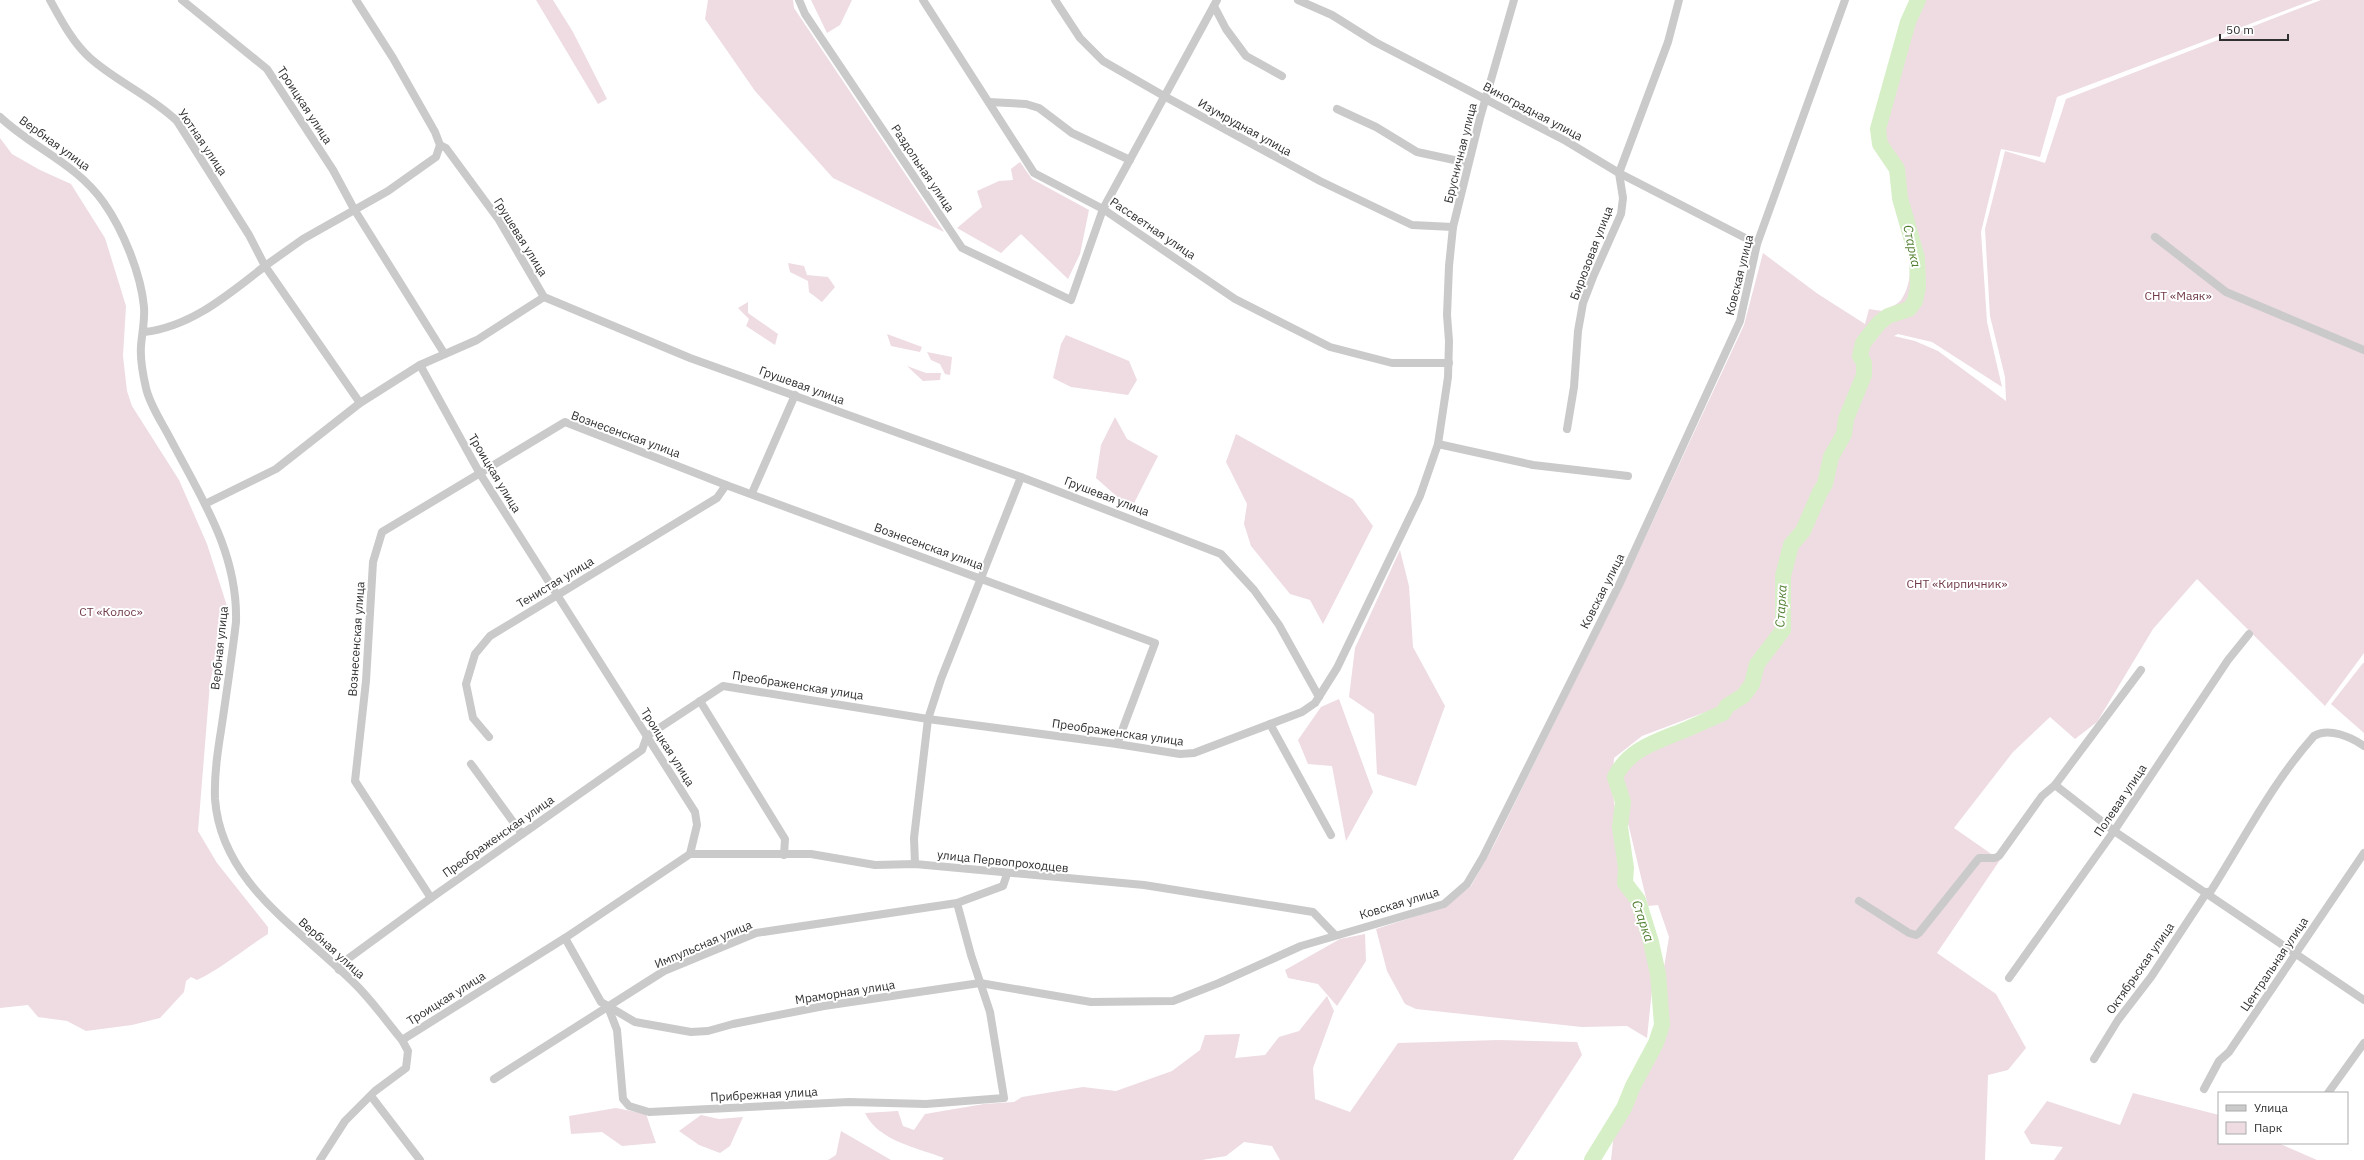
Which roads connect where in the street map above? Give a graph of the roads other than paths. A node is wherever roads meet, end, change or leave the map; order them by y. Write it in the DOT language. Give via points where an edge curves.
graph roads {
  1 [pos="50,0"];
  2 [pos="182,0"];
  3 [pos="356,0"];
  4 [pos="799,0"];
  5 [pos="923,0"];
  6 [pos="1055,0"];
  7 [pos="1298,0"];
  8 [pos="1514,0"];
  9 [pos="1680,0"];
  10 [pos="1845,0"];
  11 [pos="1215,3"];
  12 [pos="1282,76"];
  13 [pos="1164,96"];
  14 [pos="1486,100"];
  15 [pos="989,102"];
  16 [pos="1338,109"];
  17 [pos="0,117"];
  18 [pos="440,145"];
  19 [pos="1130,160"];
  20 [pos="1468,163"];
  21 [pos="1619,173"];
  22 [pos="1103,208"];
  23 [pos="354,209"];
  24 [pos="1454,226"];
  25 [pos="2155,237"];
  26 [pos="1757,244"];
  27 [pos="265,266"];
  28 [pos="544,297"];
  29 [pos="144,332"];
  30 [pos="2364,350"];
  31 [pos="444,353"];
  32 [pos="1449,363"];
  33 [pos="420,365"];
  34 [pos="795,395"];
  35 [pos="360,403"];
  36 [pos="1567,429"];
  37 [pos="1438,444"];
  38 [pos="479,472"];
  39 [pos="1628,476"];
  40 [pos="1021,477"];
  41 [pos="726,485"];
  42 [pos="752,493"];
  43 [pos="205,504"];
  44 [pos="981,578"];
  45 [pos="558,595"];
  46 [pos="2249,634"];
  47 [pos="2142,670"];
  48 [pos="1319,697"];
  49 [pos="700,701"];
  50 [pos="928,719"];
  51 [pos="1270,724"];
  52 [pos="646,736"];
  53 [pos="489,737"];
  54 [pos="1117,744"];
  55 [pos="2364,746"];
  56 [pos="471,764"];
  57 [pos="2055,785"];
  58 [pos="2114,831"];
  59 [pos="522,834"];
  60 [pos="1331,835"];
  61 [pos="2364,853"];
  62 [pos="690,854"];
  63 [pos="784,855"];
  64 [pos="915,864"];
  65 [pos="1008,874"];
  66 [pos="2208,893"];
  67 [pos="431,898"];
  68 [pos="1859,901"];
  69 [pos="957,903"];
  70 [pos="1335,935"];
  71 [pos="565,938"];
  72 [pos="2297,953"];
  73 [pos="339,970"];
  74 [pos="2009,978"];
  75 [pos="980,983"];
  76 [pos="2364,1000"];
  77 [pos="1173,1001"];
  78 [pos="608,1007"];
  79 [pos="402,1040"];
  80 [pos="2364,1043"];
  81 [pos="2094,1059"];
  82 [pos="494,1079"];
  83 [pos="2204,1089"];
  84 [pos="2329,1092"];
  85 [pos="371,1096"];
  86 [pos="320,1160"];
  87 [pos="420,1160"];
  1 -- 27 [label="street, Уютная улица" via="88,57 166,110 177,121 250,235"];
  2 -- 23 [label="street, Троицкая улица" via="267,69 333,170"];
  3 -- 18 [label="street, Грушевая улица" via="436,132"];
  4 -- 22 [label="street, Раздольная улица" via="805,14 962,248 1071,300"];
  5 -- 15 [label="street, Рассветная улица"];
  6 -- 13 [label="street, Изумрудная улица" via="1080,38 1103,60"];
  7 -- 14 [label="street, Виноградная улица" via="1332,15 1375,42"];
  8 -- 14 [label="street, Брусничная улица"];
  9 -- 21 [label="street, Бирюзовая улица" via="1668,42"];
  10 -- 26 [label="street, Ковская улица"];
  11 -- 12 [label="street" via="1226,29 1246,56"];
  11 -- 13 [label="street"];
  13 -- 19 [label="street"];
  13 -- 24 [label="street, Изумрудная улица" via="1320,181 1412,225"];
  14 -- 20 [label="street, Брусничная улица"];
  14 -- 21 [label="street, Виноградная улица" via="1566,141"];
  15 -- 19 [label="street" via="1026,104 1039,108 1072,133"];
  15 -- 22 [label="street, Рассветная улица" via="1034,173"];
  16 -- 20 [label="street" via="1376,127 1417,152"];
  17 -- 29 [label="street, Вербная улица" via="85,178 105,204 133,262 141,287"];
  18 -- 23 [label="street" via="436,157 431,161 388,191"];
  18 -- 28 [label="street, Грушевая улица" via="446,148 499,220"];
  19 -- 22 [label="street"];
  20 -- 24 [label="street, Брусничная улица"];
  21 -- 26 [label="street, Виноградная улица"];
  21 -- 36 [label="street, Бирюзовая улица" via="1623,198 1621,214 1583,303"];
  22 -- 32 [label="street, Рассветная улица" via="1235,299 1330,347 1392,363"];
  23 -- 27 [label="street" via="303,239"];
  23 -- 31 [label="street, Троицкая улица"];
  24 -- 32 [label="street, Брусничная улица" via="1447,315"];
  25 -- 30 [label="street" via="2226,292"];
  26 -- 70 [label="street, Ковская улица" via="1740,321 1620,585 1467,884 1444,904"];
  27 -- 29 [label="street" via="185,322 157,331"];
  27 -- 35 [label="street, Уютная улица"];
  28 -- 31 [label="street" via="477,340"];
  28 -- 34 [label="street, Грушевая улица" via="690,358"];
  29 -- 43 [label="street, Вербная улица" via="141,347 146,390"];
  31 -- 33 [label="street"];
  32 -- 37 [label="street, Брусничная улица"];
  33 -- 35 [label="street"];
  33 -- 38 [label="street, Троицкая улица"];
  34 -- 40 [label="street, Грушевая улица"];
  34 -- 42 [label="street"];
  35 -- 43 [label="street" via="276,469"];
  37 -- 39 [label="street" via="1533,465"];
  37 -- 48 [label="street, Преображенская улица" via="1420,496 1407,518 1398,543 1344,654"];
  38 -- 41 [label="street, Вознесенская улица" via="564,422"];
  38 -- 45 [label="street, Троицкая улица"];
  38 -- 67 [label="street, Вознесенская улица" via="382,532 373,562 366,680 355,781"];
  40 -- 44 [label="street"];
  40 -- 48 [label="street, Грушевая улица" via="1221,554 1254,590 1279,626"];
  41 -- 42 [label="street, Вознесенская улица"];
  41 -- 45 [label="street, Тенистая улица" via="717,498"];
  42 -- 44 [label="street, Вознесенская улица"];
  43 -- 73 [label="street, Вербная улица" via="226,553 236,600 236,622 216,770 215,798 222,835 248,881 288,925"];
  44 -- 50 [label="street"];
  44 -- 54 [label="street, Вознесенская улица" via="1155,643"];
  45 -- 52 [label="street, Троицкая улица"];
  45 -- 53 [label="street, Тенистая улица" via="490,636 475,654 466,684 473,718"];
  46 -- 58 [label="street, Полевая улица" via="2228,660"];
  47 -- 57 [label="street"];
  48 -- 51 [label="street, Преображенская улица" via="1315,704 1302,712"];
  49 -- 50 [label="street, Преображенская улица" via="723,686"];
  49 -- 52 [label="street, Преображенская улица"];
  49 -- 63 [label="street" via="785,839"];
  50 -- 54 [label="street, Преображенская улица"];
  50 -- 64 [label="street" via="924,775 914,838"];
  51 -- 54 [label="street, Преображенская улица" via="1194,753 1180,754"];
  51 -- 60 [label="street"];
  52 -- 59 [label="street, Преображенская улица" via="642,750"];
  52 -- 62 [label="street, Троицкая улица" via="695,812 697,824"];
  55 -- 66 [label="street, Октябрьская улица" via="2329,731 2321,732 2306,746 2256,814 2242,844"];
  56 -- 59 [label="street"];
  57 -- 58 [label="street"];
  57 -- 68 [label="street" via="2042,796 1999,856 1980,858 1916,935 1889,922"];
  58 -- 66 [label="street"];
  58 -- 74 [label="street, Полевая улица"];
  59 -- 67 [label="street, Преображенская улица"];
  61 -- 72 [label="street, Центральная улица"];
  62 -- 63 [label="street, улица Первопроходцев"];
  62 -- 71 [label="street, Троицкая улица"];
  63 -- 64 [label="street, улица Первопроходцев" via="811,854 875,865"];
  64 -- 65 [label="street, улица Первопроходцев"];
  65 -- 69 [label="street, Импульсная улица" via="1004,886"];
  65 -- 70 [label="street, улица Первопроходцев" via="1144,885 1313,912"];
  66 -- 72 [label="street"];
  66 -- 81 [label="street, Октябрьская улица" via="2151,977 2118,1020"];
  67 -- 73 [label="street, Преображенская улица" via="349,958"];
  69 -- 75 [label="street"];
  69 -- 78 [label="street, Импульсная улица" via="756,933 664,971"];
  70 -- 77 [label="street, Ковская улица" via="1301,946"];
  71 -- 78 [label="street, Мраморная улица" via="601,1002"];
  71 -- 79 [label="street, Троицкая улица"];
  72 -- 76 [label="street"];
  72 -- 83 [label="street, Центральная улица" via="2229,1052 2219,1061"];
  73 -- 79 [label="street, Вербная улица" via="353,982"];
  75 -- 77 [label="street, Мраморная улица" via="1091,1002"];
  75 -- 78 [label="street, Мраморная улица" via="824,1006 708,1031 691,1032 635,1022"];
  75 -- 78 [label="street, Прибрежная улица" via="990,1012 1004,1098 926,1104 849,1102 649,1112 630,1106 623,1099 617,1030"];
  78 -- 82 [label="street, Импульсная улица"];
  79 -- 85 [label="street, Вербная улица" via="408,1051 406,1068"];
  80 -- 84 [label="street"];
  85 -- 86 [label="street" via="345,1121"];
  85 -- 87 [label="street"];
}
